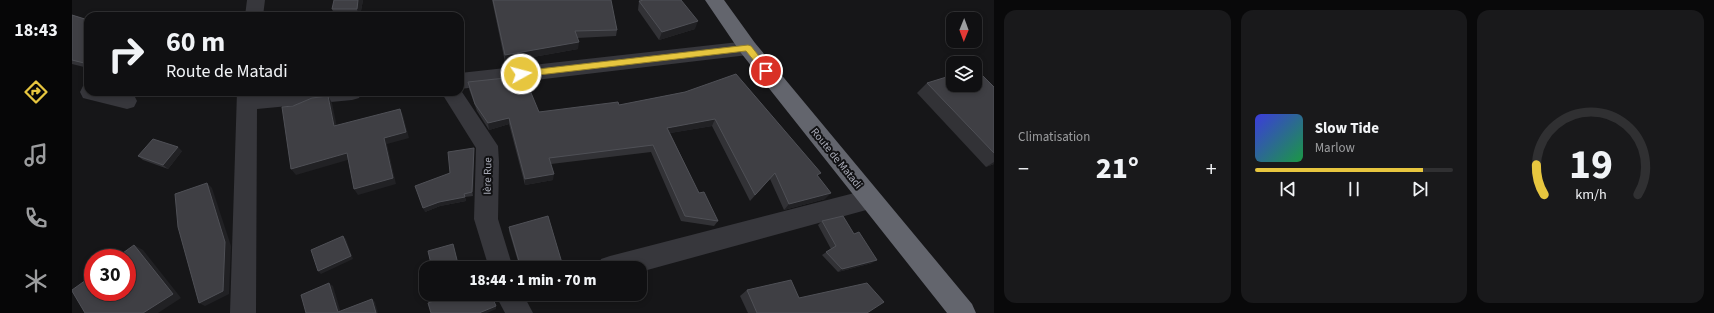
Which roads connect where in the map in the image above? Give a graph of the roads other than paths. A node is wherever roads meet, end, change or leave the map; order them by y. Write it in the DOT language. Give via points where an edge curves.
graph roads {
  1 [pos="256,0"];
  2 [pos="714,0"];
  3 [pos="254,12"];
  4 [pos="748,48"];
  5 [pos="464,81"];
  6 [pos="72,87"];
  7 [pos="84,91"];
  8 [pos="106,96"];
  9 [pos="268,96"];
  10 [pos="454,96"];
  11 [pos="247,97"];
  12 [pos="127,101"];
  13 [pos="870,200"];
  14 [pos="499,261"];
  15 [pos="637,261"];
  16 [pos="242,313"];
  17 [pos="964,313"];
  1 -- 3 [label="street"];
  2 -- 4 [label="highway, Route de Matadi"];
  4 -- 5 [label="street"];
  4 -- 13 [label="highway, Route de Matadi"];
  6 -- 7 [label="street"];
  8 -- 12 [label="street"];
  9 -- 11 [label="street"];
  10 -- 14 [label="street, Ière Rue" via="487,146 486,219"];
  11 -- 16 [label="street"];
  13 -- 15 [label="street"];
  13 -- 17 [label="highway, Route de Matadi"];
}
